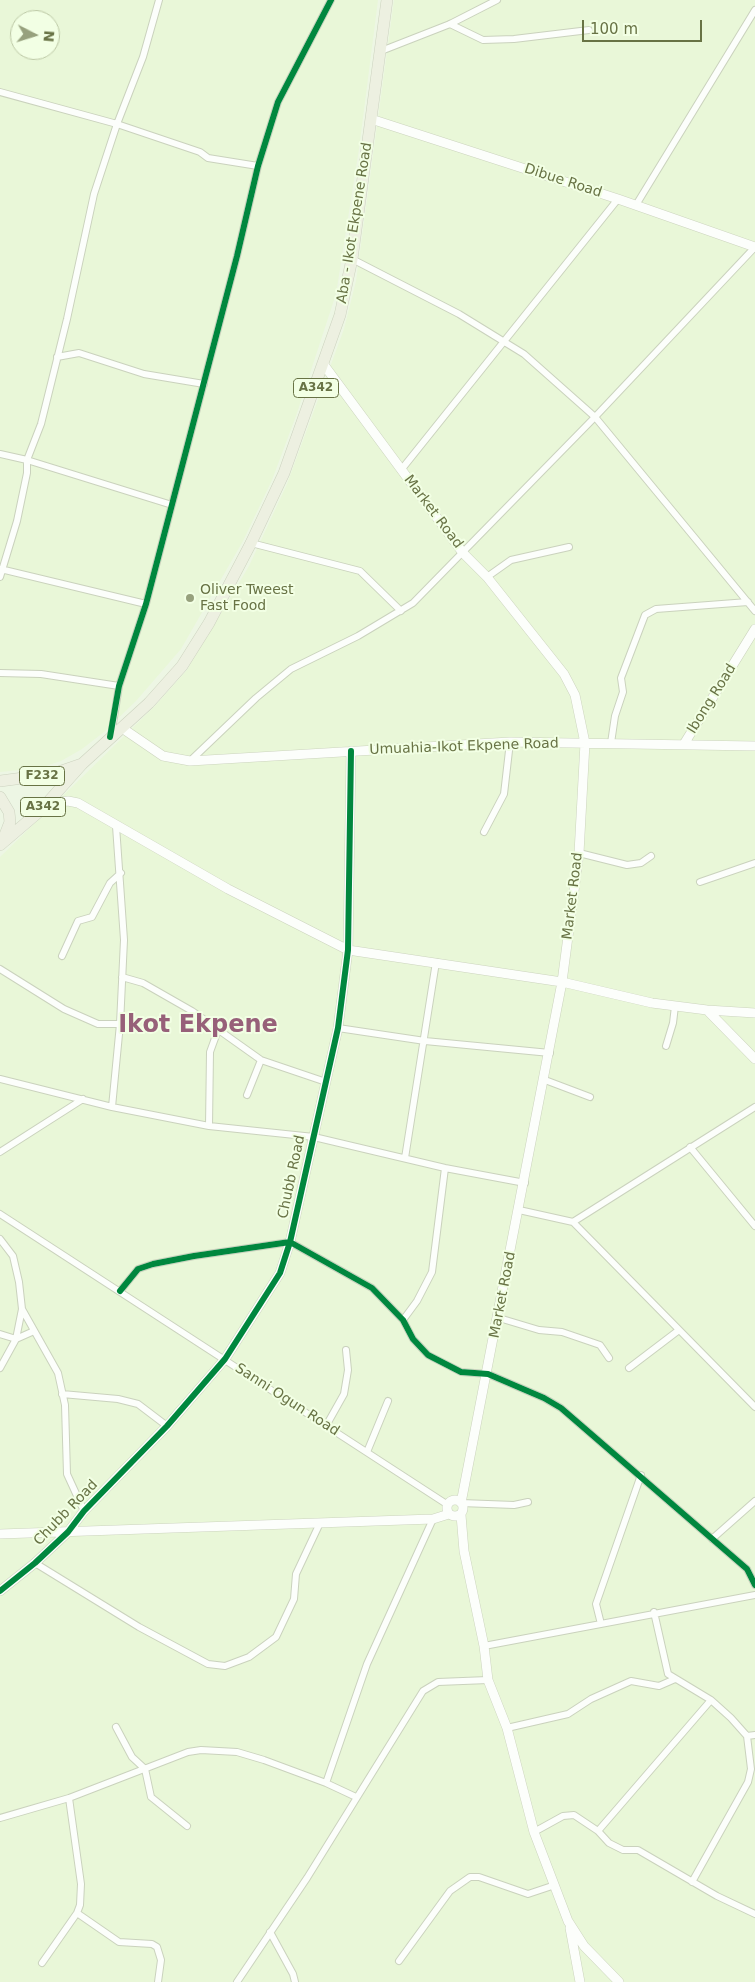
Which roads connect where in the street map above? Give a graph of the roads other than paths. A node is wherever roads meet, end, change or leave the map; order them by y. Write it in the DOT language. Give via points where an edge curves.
graph roads {
  1 [pos="159,0"];
  2 [pos="331,0"];
  3 [pos="386,0"];
  4 [pos="497,0"];
  5 [pos="755,10"];
  6 [pos="450,24"];
  7 [pos="588,30"];
  8 [pos="381,52"];
  9 [pos="0,92"];
  10 [pos="371,119"];
  11 [pos="117,124"];
  12 [pos="258,166"];
  13 [pos="618,199"];
  14 [pos="636,205"];
  15 [pos="755,247"];
  16 [pos="352,259"];
  17 [pos="505,341"];
  18 [pos="57,358"];
  19 [pos="324,365"];
  20 [pos="204,384"];
  21 [pos="595,417"];
  22 [pos="0,454"];
  23 [pos="27,460"];
  24 [pos="401,470"];
  25 [pos="172,505"];
  26 [pos="251,543"];
  27 [pos="569,547"];
  28 [pos="463,553"];
  29 [pos="1,569"];
  30 [pos="487,577"];
  31 [pos="0,578"];
  32 [pos="748,602"];
  33 [pos="146,604"];
  34 [pos="401,611"];
  35 [pos="755,611"];
  36 [pos="755,629"];
  37 [pos="0,673"];
  38 [pos="120,686"];
  39 [pos="122,728"];
  40 [pos="110,737"];
  41 [pos="510,742"];
  42 [pos="585,743"];
  43 [pos="611,743"];
  44 [pos="684,744"];
  45 [pos="755,746"];
  46 [pos="351,751"];
  47 [pos="190,761"];
  48 [pos="82,764"];
  49 [pos="0,781"];
  50 [pos="0,797"];
  51 [pos="48,803"];
  52 [pos="116,826"];
  53 [pos="484,832"];
  54 [pos="1,845"];
  55 [pos="579,853"];
  56 [pos="651,856"];
  57 [pos="755,863"];
  58 [pos="121,873"];
  59 [pos="700,882"];
  60 [pos="348,950"];
  61 [pos="62,956"];
  62 [pos="436,962"];
  63 [pos="0,969"];
  64 [pos="122,978"];
  65 [pos="562,982"];
  66 [pos="675,1006"];
  67 [pos="706,1010"];
  68 [pos="755,1013"];
  69 [pos="120,1024"];
  70 [pos="338,1028"];
  71 [pos="218,1030"];
  72 [pos="424,1040"];
  73 [pos="666,1046"];
  74 [pos="550,1053"];
  75 [pos="755,1059"];
  76 [pos="261,1060"];
  77 [pos="0,1079"];
  78 [pos="545,1080"];
  79 [pos="326,1082"];
  80 [pos="247,1095"];
  81 [pos="590,1097"];
  82 [pos="84,1099"];
  83 [pos="112,1107"];
  84 [pos="755,1107"];
  85 [pos="209,1126"];
  86 [pos="314,1137"];
  87 [pos="690,1147"];
  88 [pos="0,1152"];
  89 [pos="404,1158"];
  90 [pos="445,1168"];
  91 [pos="525,1183"];
  92 [pos="519,1210"];
  93 [pos="0,1214"];
  94 [pos="573,1222"];
  95 [pos="755,1226"];
  96 [pos="0,1239"];
  97 [pos="290,1242"];
  98 [pos="120,1291"];
  99 [pos="22,1309"];
  100 [pos="498,1318"];
  101 [pos="403,1320"];
  102 [pos="34,1330"];
  103 [pos="679,1330"];
  104 [pos="0,1334"];
  105 [pos="16,1339"];
  106 [pos="346,1350"];
  107 [pos="610,1358"];
  108 [pos="225,1359"];
  109 [pos="0,1368"];
  110 [pos="629,1368"];
  111 [pos="488,1374"];
  112 [pos="62,1394"];
  113 [pos="755,1398"];
  114 [pos="748,1400"];
  115 [pos="388,1401"];
  116 [pos="755,1408"];
  117 [pos="167,1426"];
  118 [pos="326,1426"];
  119 [pos="367,1452"];
  120 [pos="641,1475"];
  121 [pos="754,1501"];
  122 [pos="528,1502"];
  123 [pos="462,1503"];
  124 [pos="449,1509"];
  125 [pos="84,1511"];
  126 [pos="461,1515"];
  127 [pos="433,1519"];
  128 [pos="320,1523"];
  129 [pos="68,1532"];
  130 [pos="0,1534"];
  131 [pos="712,1539"];
  132 [pos="35,1563"];
  133 [pos="755,1585"];
  134 [pos="0,1591"];
  135 [pos="755,1595"];
  136 [pos="654,1612"];
  137 [pos="601,1624"];
  138 [pos="484,1646"];
  139 [pos="675,1679"];
  140 [pos="488,1680"];
  141 [pos="711,1700"];
  142 [pos="116,1727"];
  143 [pos="507,1728"];
  144 [pos="755,1735"];
  145 [pos="747,1736"];
  146 [pos="145,1769"];
  147 [pos="326,1783"];
  148 [pos="356,1797"];
  149 [pos="69,1798"];
  150 [pos="0,1818"];
  151 [pos="187,1826"];
  152 [pos="598,1831"];
  153 [pos="534,1832"];
  154 [pos="692,1882"];
  155 [pos="556,1885"];
  156 [pos="76,1914"];
  157 [pos="755,1914"];
  158 [pos="568,1921"];
  159 [pos="270,1932"];
  160 [pos="399,1961"];
  161 [pos="42,1963"];
  162 [pos="158,1982"];
  163 [pos="237,1982"];
  164 [pos="295,1982"];
  165 [pos="580,1982"];
  166 [pos="619,1982"];
  1 -- 11 [label="street" via="144,57"];
  2 -- 12 [label="street" via="278,102"];
  3 -- 8 [label="highway, Aba - Ikot Ekpene Road / A342"];
  4 -- 6 [label="street"];
  5 -- 14 [label="street"];
  6 -- 7 [label="street" via="483,40"];
  6 -- 8 [label="street"];
  8 -- 10 [label="highway, Aba - Ikot Ekpene Road / A342"];
  9 -- 11 [label="street"];
  10 -- 13 [label="main road, Dibue Road"];
  10 -- 16 [label="highway, Aba - Ikot Ekpene Road / A342"];
  11 -- 12 [label="street" via="200,152 208,158"];
  11 -- 18 [label="street" via="94,194"];
  12 -- 20 [label="street"];
  13 -- 14 [label="main road, Dibue Road"];
  13 -- 17 [label="street"];
  14 -- 15 [label="main road, Dibue Road"];
  15 -- 21 [label="street"];
  16 -- 17 [label="street"];
  16 -- 19 [label="highway, Aba - Ikot Ekpene Road / A342" via="340,315"];
  17 -- 21 [label="street"];
  17 -- 24 [label="street"];
  18 -- 20 [label="street" via="79,353 144,374"];
  18 -- 23 [label="street" via="36,440"];
  19 -- 24 [label="main road, Market Road"];
  19 -- 26 [label="highway, Aba - Ikot Ekpene Road / A342" via="284,473"];
  20 -- 25 [label="street"];
  21 -- 28 [label="street"];
  21 -- 32 [label="street"];
  22 -- 23 [label="street"];
  23 -- 25 [label="street"];
  23 -- 29 [label="street" via="17,521"];
  24 -- 28 [label="main road, Market Road"];
  25 -- 33 [label="street"];
  26 -- 34 [label="street" via="360,571"];
  26 -- 39 [label="highway, Aba - Ikot Ekpene Road / A342" via="209,623 182,666"];
  27 -- 30 [label="street" via="511,560"];
  28 -- 30 [label="main road, Market Road"];
  28 -- 34 [label="street"];
  29 -- 31 [label="street"];
  29 -- 33 [label="street"];
  30 -- 42 [label="main road, Market Road" via="564,674 575,695"];
  32 -- 35 [label="street"];
  32 -- 43 [label="street" via="656,609 645,615 622,678 623,692"];
  33 -- 38 [label="street"];
  34 -- 47 [label="street" via="291,669"];
  36 -- 44 [label="main road, Ibong Road"];
  37 -- 38 [label="street" via="41,674"];
  38 -- 40 [label="street"];
  39 -- 40 [label="highway, Aba - Ikot Ekpene Road / A342"];
  39 -- 47 [label="main road, Umuahia-Ikot Ekpene Road" via="163,756"];
  40 -- 48 [label="highway, Aba - Ikot Ekpene Road / A342"];
  41 -- 42 [label="main road, Umuahia-Ikot Ekpene Road"];
  41 -- 46 [label="main road, Umuahia-Ikot Ekpene Road"];
  41 -- 53 [label="street" via="504,794"];
  42 -- 43 [label="main road, Umuahia-Ikot Ekpene Road"];
  42 -- 55 [label="main road, Market Road"];
  43 -- 44 [label="main road, Umuahia-Ikot Ekpene Road"];
  44 -- 45 [label="main road, Umuahia-Ikot Ekpene Road"];
  46 -- 47 [label="main road, Umuahia-Ikot Ekpene Road"];
  46 -- 60 [label="main road, Chubb Road"];
  48 -- 49 [label="highway, F232" via="53,774"];
  48 -- 51 [label="highway, Aba - Ikot Ekpene Road / A342"];
  50 -- 54 [label="highway" via="9,812 10,822"];
  51 -- 52 [label="main road" via="78,803"];
  51 -- 54 [label="highway, Aba - Ikot Ekpene Road / A342"];
  52 -- 58 [label="street"];
  52 -- 60 [label="main road"];
  55 -- 56 [label="street" via="627,865 641,863"];
  55 -- 65 [label="main road, Market Road"];
  57 -- 59 [label="street"];
  58 -- 61 [label="street" via="110,883 92,917 78,921"];
  58 -- 64 [label="street"];
  60 -- 62 [label="main road"];
  60 -- 70 [label="main road, Chubb Road"];
  62 -- 65 [label="main road"];
  62 -- 72 [label="street"];
  63 -- 69 [label="street" via="64,1009 98,1024"];
  64 -- 69 [label="street"];
  64 -- 71 [label="street" via="143,984 192,1011"];
  65 -- 66 [label="main road"];
  65 -- 74 [label="main road, Market Road"];
  66 -- 67 [label="main road"];
  66 -- 73 [label="street"];
  67 -- 68 [label="main road"];
  67 -- 75 [label="main road"];
  69 -- 83 [label="street"];
  70 -- 72 [label="street"];
  70 -- 79 [label="main road, Chubb Road"];
  71 -- 76 [label="street"];
  71 -- 85 [label="street" via="210,1052"];
  72 -- 74 [label="street"];
  72 -- 89 [label="street"];
  74 -- 78 [label="main road, Market Road"];
  76 -- 79 [label="street"];
  76 -- 80 [label="street"];
  77 -- 82 [label="street"];
  78 -- 81 [label="street"];
  78 -- 91 [label="main road, Market Road"];
  79 -- 86 [label="main road, Chubb Road"];
  82 -- 83 [label="street"];
  82 -- 88 [label="street"];
  83 -- 85 [label="street"];
  84 -- 87 [label="street"];
  85 -- 86 [label="street"];
  86 -- 89 [label="street"];
  86 -- 97 [label="main road, Chubb Road"];
  87 -- 94 [label="street"];
  87 -- 95 [label="street"];
  89 -- 90 [label="street"];
  90 -- 91 [label="street"];
  90 -- 101 [label="street" via="432,1272"];
  91 -- 92 [label="main road, Market Road"];
  92 -- 94 [label="street"];
  92 -- 100 [label="main road, Market Road"];
  93 -- 98 [label="street, Sanni Ogun Road"];
  94 -- 103 [label="street"];
  96 -- 99 [label="street" via="13,1256"];
  97 -- 98 [label="street" via="145,1266 138,1269"];
  97 -- 101 [label="street" via="372,1288"];
  97 -- 108 [label="main road, Chubb Road" via="280,1273"];
  98 -- 108 [label="street, Sanni Ogun Road"];
  99 -- 102 [label="street"];
  99 -- 105 [label="street"];
  100 -- 107 [label="street" via="539,1330 562,1332 600,1345"];
  100 -- 111 [label="main road, Market Road"];
  101 -- 111 [label="street" via="413,1339 428,1354 461,1372"];
  102 -- 105 [label="street"];
  102 -- 112 [label="street" via="58,1372"];
  103 -- 110 [label="street"];
  103 -- 114 [label="street"];
  104 -- 105 [label="street"];
  105 -- 109 [label="street"];
  106 -- 118 [label="street" via="348,1370 344,1394"];
  108 -- 117 [label="main road, Chubb Road"];
  108 -- 118 [label="street, Sanni Ogun Road"];
  111 -- 120 [label="street" via="561,1408"];
  111 -- 123 [label="main road, Market Road"];
  112 -- 117 [label="street" via="138,1404"];
  112 -- 125 [label="street" via="67,1474"];
  113 -- 114 [label="street"];
  114 -- 116 [label="street"];
  115 -- 119 [label="street"];
  117 -- 125 [label="main road, Chubb Road"];
  118 -- 119 [label="street, Sanni Ogun Road"];
  119 -- 124 [label="street, Sanni Ogun Road"];
  120 -- 131 [label="street"];
  120 -- 137 [label="street" via="596,1604"];
  121 -- 131 [label="street"];
  122 -- 123 [label="street" via="514,1505"];
  123 -- 124 [label="main road" via="456,1500"];
  123 -- 126 [label="main road"];
  124 -- 126 [label="main road" via="455,1517"];
  124 -- 127 [label="main road"];
  125 -- 129 [label="main road, Chubb Road"];
  126 -- 138 [label="main road" via="464,1550"];
  127 -- 128 [label="main road"];
  127 -- 147 [label="street" via="367,1664"];
  128 -- 129 [label="main road"];
  128 -- 132 [label="street" via="296,1574 294,1598 276,1637 249,1657 225,1666 208,1664 139,1627"];
  129 -- 130 [label="main road"];
  129 -- 132 [label="main road, Chubb Road"];
  131 -- 133 [label="street" via="747,1569"];
  132 -- 134 [label="main road, Chubb Road"];
  135 -- 136 [label="street"];
  136 -- 137 [label="street"];
  136 -- 139 [label="street" via="668,1674"];
  137 -- 138 [label="street"];
  138 -- 140 [label="main road"];
  139 -- 141 [label="street"];
  139 -- 143 [label="street" via="659,1686 631,1681 591,1699 568,1714"];
  140 -- 143 [label="main road"];
  140 -- 148 [label="street" via="438,1682 423,1691"];
  141 -- 145 [label="street"];
  141 -- 152 [label="street"];
  142 -- 146 [label="street" via="132,1757"];
  143 -- 153 [label="main road"];
  144 -- 145 [label="street"];
  145 -- 154 [label="street" via="751,1769 748,1782"];
  146 -- 147 [label="street" via="188,1752 214,1749 264,1760"];
  146 -- 149 [label="street"];
  146 -- 151 [label="street" via="151,1797"];
  147 -- 148 [label="street"];
  148 -- 159 [label="street"];
  149 -- 150 [label="street"];
  149 -- 156 [label="street" via="81,1884"];
  152 -- 153 [label="street" via="570,1814"];
  152 -- 154 [label="street" via="610,1843 623,1850 638,1850"];
  153 -- 155 [label="main road"];
  154 -- 157 [label="street"];
  155 -- 158 [label="main road"];
  155 -- 160 [label="street" via="528,1894 479,1877 470,1877 450,1891"];
  156 -- 161 [label="street"];
  156 -- 162 [label="street" via="120,1942 157,1947 161,1960"];
  158 -- 165 [label="main road"];
  158 -- 166 [label="main road" via="584,1946"];
  159 -- 163 [label="street"];
  159 -- 164 [label="street"];
}
